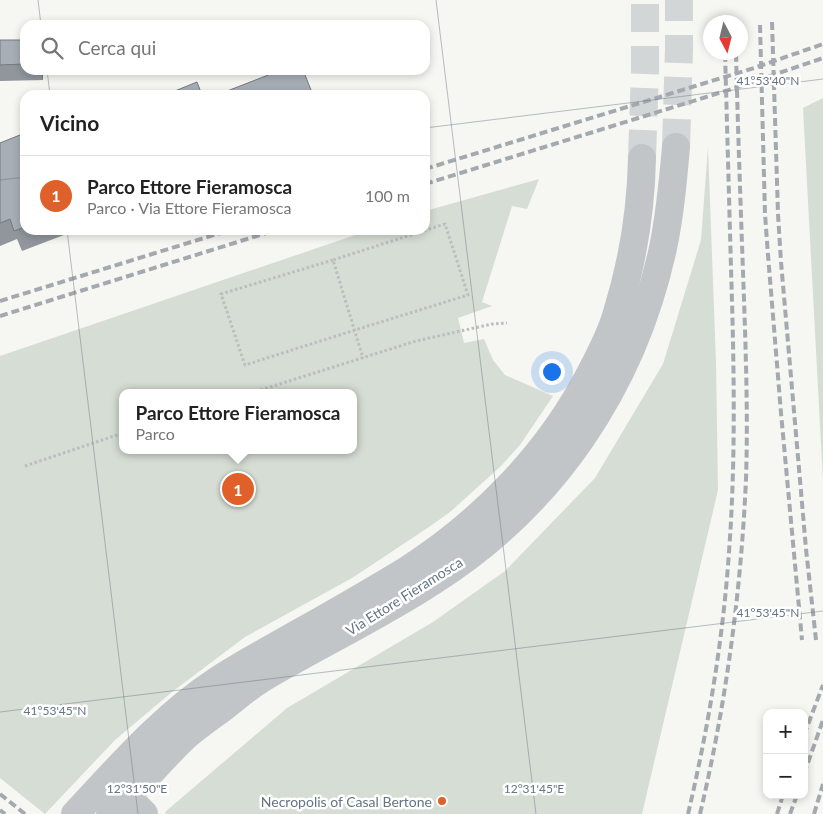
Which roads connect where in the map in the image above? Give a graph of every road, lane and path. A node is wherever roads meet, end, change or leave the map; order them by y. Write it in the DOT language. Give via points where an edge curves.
graph roads {
  1 [pos="676,147"];
  2 [pos="642,158"];
  3 [pos="430,229"];
  4 [pos="411,235"];
  5 [pos="333,260"];
  6 [pos="507,323"];
  7 [pos="355,330"];
  8 [pos="363,358"];
  9 [pos="264,389"];
  10 [pos="119,434"];
  11 [pos="25,466"];
  12 [pos="127,808"];
  13 [pos="75,814"];
  1 -- 12 [label="street, Via Ettore Fieramosca" via="662,248 636,338 600,410 550,479 491,539 436,580 259,680 187,735"];
  2 -- 13 [label="street, Via Ettore Fieramosca" via="636,228 616,316 588,379 567,414 523,472 466,526 405,571 246,662 193,698 146,738"];
  3 -- 7 [label="path" via="445,224 468,295"];
  4 -- 5 [label="path"];
  5 -- 7 [label="path"];
  5 -- 7 [label="path" via="221,294 245,365"];
  6 -- 8 [label="path" via="416,341"];
  7 -- 8 [label="path"];
  8 -- 9 [label="path"];
  10 -- 11 [label="path"];
}
